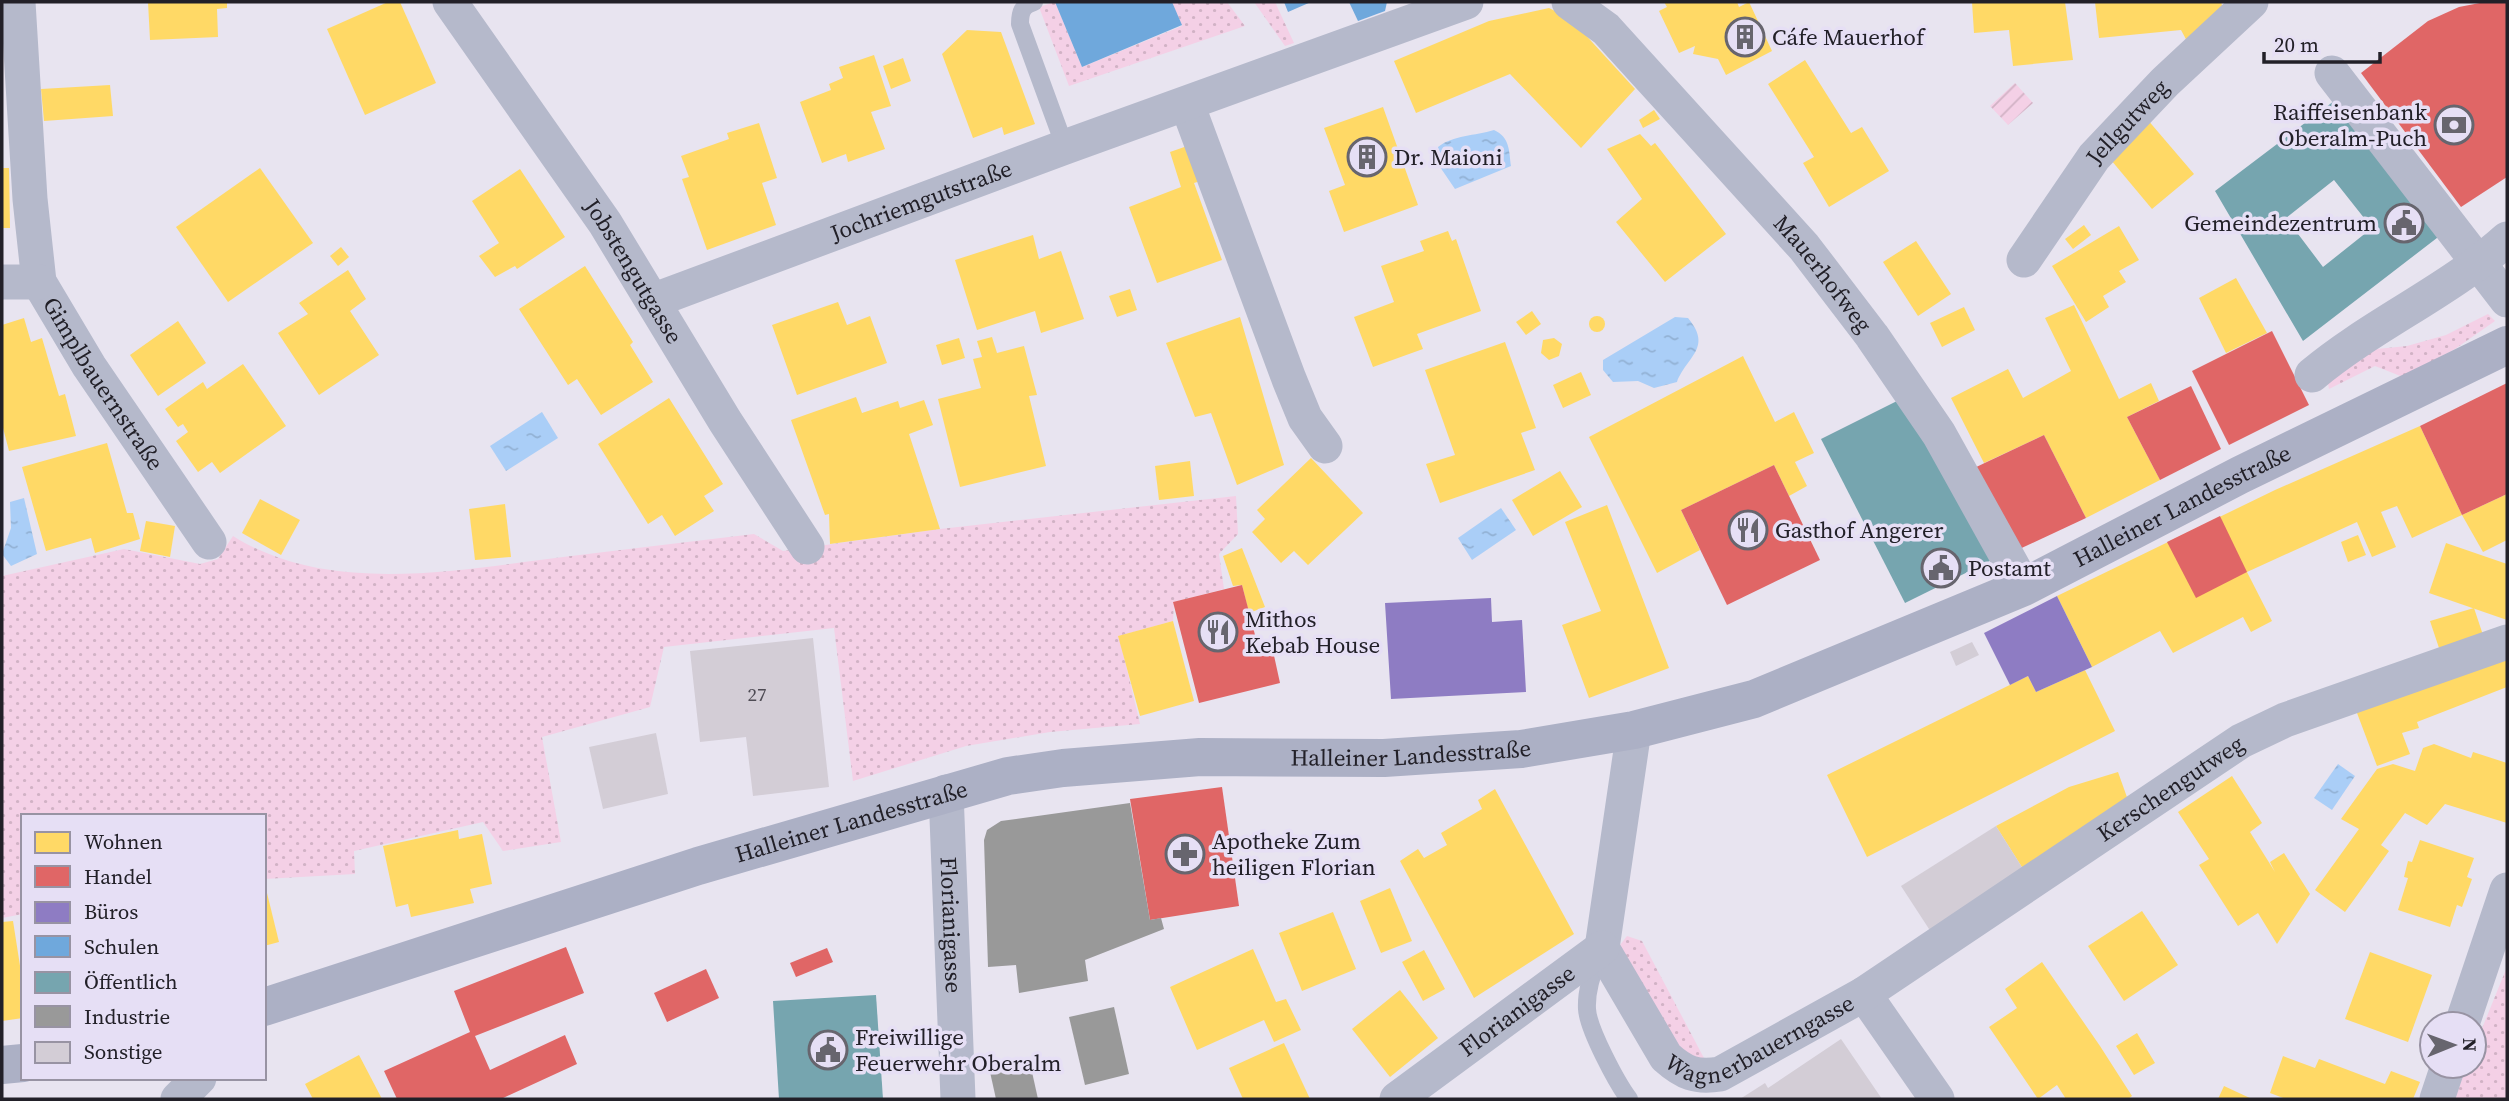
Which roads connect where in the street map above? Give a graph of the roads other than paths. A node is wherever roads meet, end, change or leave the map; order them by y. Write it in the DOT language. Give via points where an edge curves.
graph roads {
  1 [pos="18,2"];
  2 [pos="450,2"];
  3 [pos="1034,2"];
  4 [pos="1466,2"];
  5 [pos="1569,2"];
  6 [pos="2251,2"];
  7 [pos="2332,74"];
  8 [pos="1187,104"];
  9 [pos="1065,147"];
  10 [pos="2507,239"];
  11 [pos="2024,260"];
  12 [pos="2481,262"];
  13 [pos="2,282"];
  14 [pos="39,282"];
  15 [pos="655,300"];
  16 [pos="2507,300"];
  17 [pos="2507,345"];
  18 [pos="2312,375"];
  19 [pos="1325,446"];
  20 [pos="209,542"];
  21 [pos="807,547"];
  22 [pos="2024,587"];
  23 [pos="2507,642"];
  24 [pos="1634,730"];
  25 [pos="946,792"];
  26 [pos="2507,890"];
  27 [pos="1602,948"];
  28 [pos="1864,994"];
  29 [pos="266,1006"];
  30 [pos="2467,1010"];
  31 [pos="21,1063"];
  32 [pos="2,1065"];
  33 [pos="197,1080"];
  34 [pos="2443,1080"];
  35 [pos="178,1099"];
  36 [pos="958,1099"];
  37 [pos="1398,1099"];
  38 [pos="1629,1099"];
  39 [pos="1937,1099"];
  40 [pos="2437,1099"];
  1 -- 14 [label="street, Gimplbauernstraße"];
  2 -- 15 [label="street, Jobstengutgasse"];
  3 -- 9 [label="lane" via="1020,13 1020,24"];
  4 -- 8 [label="street, Jochriemgutstraße"];
  5 -- 22 [label="street, Mauerhofweg" via="1606,29 1804,247 1940,434"];
  6 -- 11 [label="street, Jellgutweg" via="2165,82 2094,158"];
  7 -- 12 [label="street"];
  8 -- 9 [label="street, Jochriemgutstraße"];
  8 -- 19 [label="street" via="1289,379 1305,418"];
  9 -- 15 [label="street, Jochriemgutstraße"];
  10 -- 12 [label="street"];
  12 -- 16 [label="street"];
  12 -- 18 [label="street" via="2343,349"];
  13 -- 14 [label="street"];
  14 -- 20 [label="street, Gimplbauernstraße" via="89,366"];
  15 -- 21 [label="street, Jobstengutgasse" via="725,421"];
  17 -- 22 [label="main road, Halleiner Landesstraße"];
  22 -- 24 [label="main road, Halleiner Landesstraße" via="1782,690"];
  23 -- 28 [label="street, Kerschengutweg" via="2285,720 2241,741"];
  24 -- 25 [label="main road, Halleiner Landesstraße" via="1521,750 1384,758 1200,757 1063,768"];
  24 -- 27 [label="street"];
  25 -- 29 [label="main road, Halleiner Landesstraße" via="698,866"];
  25 -- 36 [label="street, Florianigasse"];
  26 -- 30 [label="street"];
  27 -- 28 [label="street, Wagnerbauerngasse" via="1666,1057 1699,1078 1720,1074"];
  27 -- 37 [label="street, Florianigasse"];
  27 -- 38 [label="lane" via="1590,982 1587,1011 1616,1080"];
  28 -- 39 [label="street, Wagnerbauerngasse"];
  31 -- 32 [label="main road"];
  33 -- 35 [label="street"];
  34 -- 40 [label="street"];
}
